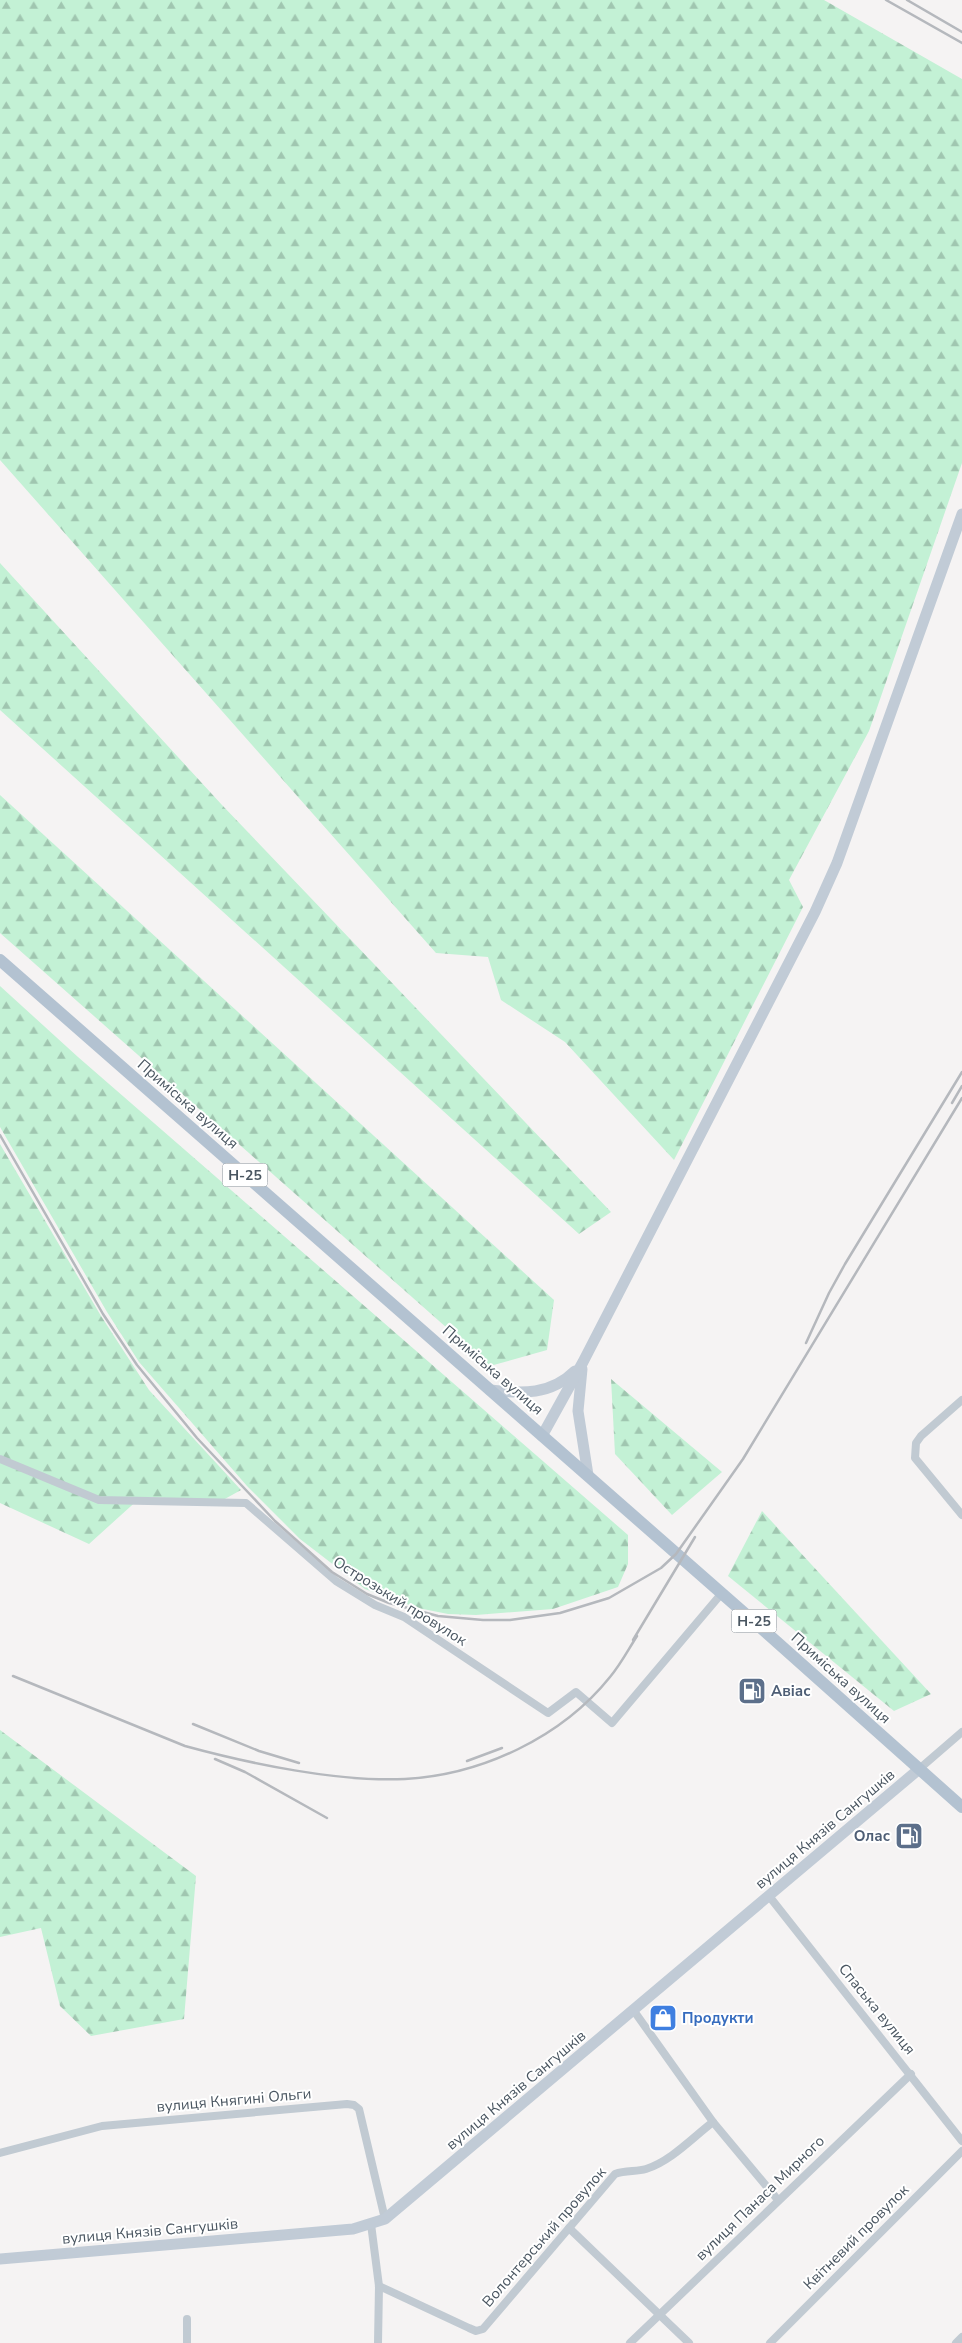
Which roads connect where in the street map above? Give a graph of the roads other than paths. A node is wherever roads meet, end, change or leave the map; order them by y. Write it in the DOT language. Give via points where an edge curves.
graph roads {
  1 [pos="962,514"];
  2 [pos="0,960"];
  3 [pos="584,1362"];
  4 [pos="490,1390"];
  5 [pos="962,1400"];
  6 [pos="542,1436"];
  7 [pos="0,1459"];
  8 [pos="588,1476"];
  9 [pos="962,1515"];
  10 [pos="722,1593"];
  11 [pos="962,1732"];
  12 [pos="918,1770"];
  13 [pos="962,1807"];
  14 [pos="769,1896"];
  15 [pos="634,2011"];
  16 [pos="911,2074"];
  17 [pos="713,2122"];
  18 [pos="962,2141"];
  19 [pos="962,2150"];
  20 [pos="0,2154"];
  21 [pos="778,2200"];
  22 [pos="385,2219"];
  23 [pos="371,2224"];
  24 [pos="569,2228"];
  25 [pos="0,2259"];
  26 [pos="379,2286"];
  27 [pos="659,2314"];
  28 [pos="187,2318"];
  29 [pos="962,2337"];
  30 [pos="187,2343"];
  31 [pos="378,2343"];
  32 [pos="630,2343"];
  33 [pos="689,2343"];
  34 [pos="770,2343"];
  35 [pos="956,2343"];
  1 -- 3 [label="main road" via="837,863 815,912"];
  2 -- 4 [label="main road, Приміська вулиця / Н-25"];
  3 -- 4 [label="main road" via="568,1378 538,1392"];
  3 -- 6 [label="main road"];
  3 -- 8 [label="main road" via="578,1411"];
  4 -- 6 [label="main road, Приміська вулиця / Н-25"];
  5 -- 9 [label="street" via="921,1436 916,1443 915,1458"];
  6 -- 8 [label="main road, Приміська вулиця / Н-25"];
  7 -- 10 [label="street, Острозький провулок" via="99,1500 246,1503 336,1581 375,1605 404,1617 548,1713 576,1692 612,1723"];
  8 -- 10 [label="main road, Приміська вулиця / Н-25"];
  10 -- 12 [label="main road, Приміська вулиця / Н-25"];
  11 -- 12 [label="street, вулиця Князів Сангушків"];
  12 -- 13 [label="main road, Приміська вулиця / Н-25"];
  12 -- 14 [label="main road, вулиця Князів Сангушків"];
  14 -- 15 [label="main road, вулиця Князів Сангушків"];
  14 -- 16 [label="street, Спаська вулиця"];
  15 -- 17 [label="street"];
  15 -- 22 [label="main road, вулиця Князів Сангушків"];
  16 -- 18 [label="street, Спаська вулиця"];
  16 -- 21 [label="street, вулиця Панаса Мирного"];
  17 -- 21 [label="street"];
  17 -- 24 [label="street, Волонтерський провулок" via="662,2163 644,2170 615,2174"];
  19 -- 34 [label="street, Квітневий провулок"];
  20 -- 22 [label="street, вулиця Княгині Ольги" via="102,2126 354,2105 359,2109"];
  21 -- 27 [label="street, вулиця Панаса Мирного"];
  22 -- 23 [label="main road, вулиця Князів Сангушків"];
  23 -- 25 [label="main road, вулиця Князів Сангушків" via="353,2229"];
  23 -- 26 [label="street"];
  24 -- 26 [label="street, Волонтерський провулок" via="483,2329 476,2331"];
  24 -- 27 [label="street"];
  26 -- 31 [label="street"];
  27 -- 32 [label="street, вулиця Панаса Мирного"];
  27 -- 33 [label="street"];
  28 -- 30 [label="street"];
  29 -- 35 [label="street"];
}
